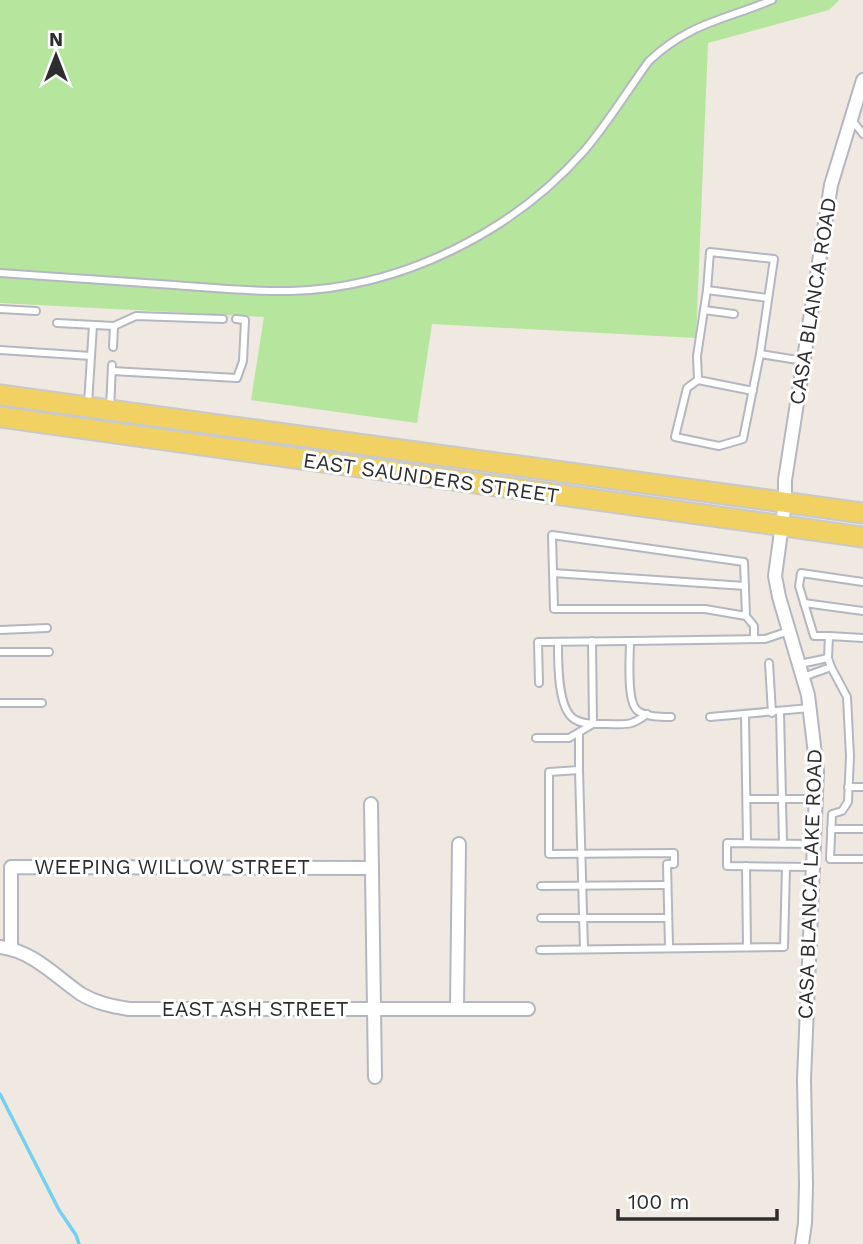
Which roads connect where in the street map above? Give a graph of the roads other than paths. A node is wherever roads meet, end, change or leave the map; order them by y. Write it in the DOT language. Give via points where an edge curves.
graph roads {
  1 [pos="772,0"];
  2 [pos="863,80"];
  3 [pos="860,102"];
  4 [pos="851,119"];
  5 [pos="863,134"];
  6 [pos="0,273"];
  7 [pos="706,290"];
  8 [pos="768,298"];
  9 [pos="0,309"];
  10 [pos="704,310"];
  11 [pos="36,311"];
  12 [pos="734,314"];
  13 [pos="756,317"];
  14 [pos="223,319"];
  15 [pos="766,319"];
  16 [pos="236,320"];
  17 [pos="57,323"];
  18 [pos="93,325"];
  19 [pos="114,326"];
  20 [pos="113,347"];
  21 [pos="0,350"];
  22 [pos="760,354"];
  23 [pos="92,356"];
  24 [pos="804,361"];
  25 [pos="698,380"];
  26 [pos="753,391"];
  27 [pos="0,395"];
  28 [pos="0,406"];
  29 [pos="88,406"];
  30 [pos="110,409"];
  31 [pos="0,417"];
  32 [pos="191,420"];
  33 [pos="785,502"];
  34 [pos="863,513"];
  35 [pos="780,525"];
  36 [pos="863,537"];
  37 [pos="553,573"];
  38 [pos="863,582"];
  39 [pos="745,586"];
  40 [pos="804,603"];
  41 [pos="863,611"];
  42 [pos="746,616"];
  43 [pos="47,628"];
  44 [pos="0,629"];
  45 [pos="789,631"];
  46 [pos="829,636"];
  47 [pos="863,638"];
  48 [pos="754,639"];
  49 [pos="592,641"];
  50 [pos="630,641"];
  51 [pos="558,642"];
  52 [pos="0,652"];
  53 [pos="49,652"];
  54 [pos="828,658"];
  55 [pos="769,663"];
  56 [pos="831,667"];
  57 [pos="801,671"];
  58 [pos="539,683"];
  59 [pos="0,703"];
  60 [pos="42,703"];
  61 [pos="810,708"];
  62 [pos="780,712"];
  63 [pos="772,713"];
  64 [pos="647,715"];
  65 [pos="745,715"];
  66 [pos="671,717"];
  67 [pos="710,717"];
  68 [pos="593,724"];
  69 [pos="579,733"];
  70 [pos="536,738"];
  71 [pos="579,771"];
  72 [pos="848,787"];
  73 [pos="863,787"];
  74 [pos="747,799"];
  75 [pos="783,799"];
  76 [pos="816,799"];
  77 [pos="371,804"];
  78 [pos="831,829"];
  79 [pos="863,829"];
  80 [pos="459,844"];
  81 [pos="747,844"];
  82 [pos="783,844"];
  83 [pos="814,844"];
  84 [pos="582,854"];
  85 [pos="863,859"];
  86 [pos="746,866"];
  87 [pos="786,867"];
  88 [pos="813,867"];
  89 [pos="372,868"];
  90 [pos="667,885"];
  91 [pos="541,886"];
  92 [pos="583,886"];
  93 [pos="583,918"];
  94 [pos="668,918"];
  95 [pos="541,919"];
  96 [pos="669,947"];
  97 [pos="747,947"];
  98 [pos="6,948"];
  99 [pos="584,949"];
  100 [pos="540,950"];
  101 [pos="457,1007"];
  102 [pos="374,1008"];
  103 [pos="528,1009"];
  104 [pos="375,1077"];
  105 [pos="802,1244"];
  1 -- 6 [label="lane" via="683,34 661,50 559,176 481,235 404,271 291,291"];
  2 -- 3 [label="street, CASA BLANCA ROAD"];
  3 -- 4 [label="street, CASA BLANCA ROAD"];
  4 -- 5 [label="lane"];
  4 -- 24 [label="street, CASA BLANCA ROAD" via="831,185"];
  7 -- 8 [label="lane"];
  7 -- 8 [label="lane" via="710,252 751,256 774,259"];
  7 -- 10 [label="lane"];
  8 -- 15 [label="lane"];
  9 -- 11 [label="lane"];
  10 -- 12 [label="lane"];
  10 -- 25 [label="lane"];
  13 -- 15 [label="lane"];
  14 -- 19 [label="lane" via="136,316"];
  15 -- 22 [label="lane"];
  16 -- 30 [label="lane" via="245,320 243,361 237,378 112,368"];
  17 -- 18 [label="lane"];
  18 -- 19 [label="lane"];
  18 -- 23 [label="lane"];
  19 -- 20 [label="lane"];
  21 -- 23 [label="lane"];
  22 -- 24 [label="lane"];
  22 -- 26 [label="lane"];
  23 -- 29 [label="lane"];
  24 -- 33 [label="street, CASA BLANCA ROAD"];
  25 -- 26 [label="lane"];
  25 -- 26 [label="lane" via="687,388 675,437 719,446 743,439"];
  27 -- 29 [label="main road, EAST SAUNDERS STREET"];
  28 -- 32 [label="main road" via="139,424"];
  29 -- 30 [label="main road, EAST SAUNDERS STREET"];
  30 -- 32 [label="main road, EAST SAUNDERS STREET"];
  31 -- 35 [label="main road, EAST SAUNDERS STREET"];
  32 -- 33 [label="main road, EAST SAUNDERS STREET"];
  33 -- 34 [label="main road, EAST SAUNDERS STREET"];
  33 -- 35 [label="street, CASA BLANCA ROAD"];
  35 -- 36 [label="main road, EAST SAUNDERS STREET"];
  35 -- 45 [label="street, CASA BLANCA LAKE ROAD" via="775,576"];
  37 -- 39 [label="lane"];
  37 -- 39 [label="lane" via="552,535 744,562"];
  37 -- 42 [label="lane" via="554,610 705,609"];
  38 -- 40 [label="lane" via="801,573"];
  39 -- 42 [label="lane"];
  40 -- 41 [label="lane"];
  40 -- 46 [label="lane" via="814,636"];
  42 -- 48 [label="lane" via="754,626"];
  43 -- 44 [label="lane"];
  45 -- 48 [label="lane"];
  45 -- 57 [label="street, CASA BLANCA LAKE ROAD"];
  46 -- 47 [label="lane"];
  46 -- 54 [label="lane"];
  48 -- 50 [label="lane"];
  49 -- 50 [label="lane"];
  49 -- 51 [label="lane"];
  49 -- 68 [label="lane"];
  50 -- 64 [label="lane" via="631,701"];
  51 -- 58 [label="lane" via="538,642"];
  51 -- 68 [label="lane" via="566,709 574,719"];
  52 -- 53 [label="lane"];
  54 -- 56 [label="lane"];
  54 -- 57 [label="lane"];
  55 -- 63 [label="lane"];
  56 -- 57 [label="lane"];
  56 -- 72 [label="lane" via="847,697"];
  57 -- 61 [label="street, CASA BLANCA LAKE ROAD"];
  59 -- 60 [label="lane"];
  61 -- 62 [label="lane"];
  61 -- 76 [label="street, CASA BLANCA LAKE ROAD"];
  62 -- 63 [label="lane"];
  62 -- 75 [label="lane"];
  63 -- 65 [label="lane"];
  64 -- 66 [label="lane"];
  64 -- 68 [label="lane" via="634,724"];
  65 -- 67 [label="lane"];
  65 -- 74 [label="lane"];
  68 -- 69 [label="lane"];
  69 -- 70 [label="lane" via="569,738"];
  69 -- 71 [label="lane"];
  71 -- 84 [label="lane"];
  71 -- 84 [label="lane" via="549,772 550,854"];
  72 -- 73 [label="lane"];
  72 -- 78 [label="lane" via="848,802 842,811 832,814"];
  74 -- 75 [label="lane"];
  74 -- 81 [label="lane"];
  75 -- 76 [label="lane"];
  75 -- 82 [label="lane"];
  76 -- 83 [label="street, CASA BLANCA LAKE ROAD"];
  77 -- 89 [label="street"];
  78 -- 79 [label="lane"];
  78 -- 85 [label="lane" via="830,859"];
  80 -- 101 [label="street"];
  81 -- 82 [label="lane"];
  81 -- 86 [label="lane" via="727,844 727,866"];
  82 -- 83 [label="lane"];
  83 -- 88 [label="street, CASA BLANCA LAKE ROAD"];
  84 -- 90 [label="lane" via="674,853 674,863 667,864"];
  84 -- 92 [label="lane"];
  86 -- 87 [label="lane"];
  86 -- 97 [label="lane"];
  87 -- 88 [label="lane"];
  87 -- 97 [label="lane" via="785,947"];
  88 -- 105 [label="street, CASA BLANCA LAKE ROAD"];
  89 -- 98 [label="street, WEEPING WILLOW STREET" via="11,867"];
  89 -- 102 [label="street"];
  90 -- 92 [label="lane"];
  90 -- 94 [label="lane"];
  91 -- 92 [label="lane"];
  92 -- 93 [label="lane"];
  93 -- 94 [label="lane"];
  93 -- 95 [label="lane"];
  93 -- 99 [label="lane"];
  94 -- 96 [label="lane"];
  96 -- 97 [label="lane"];
  96 -- 99 [label="lane"];
  98 -- 102 [label="street, EAST ASH STREET" via="33,958 103,1005 129,1009"];
  99 -- 100 [label="lane"];
  101 -- 102 [label="street, EAST ASH STREET"];
  101 -- 103 [label="street, EAST ASH STREET"];
  102 -- 104 [label="street"];
}
